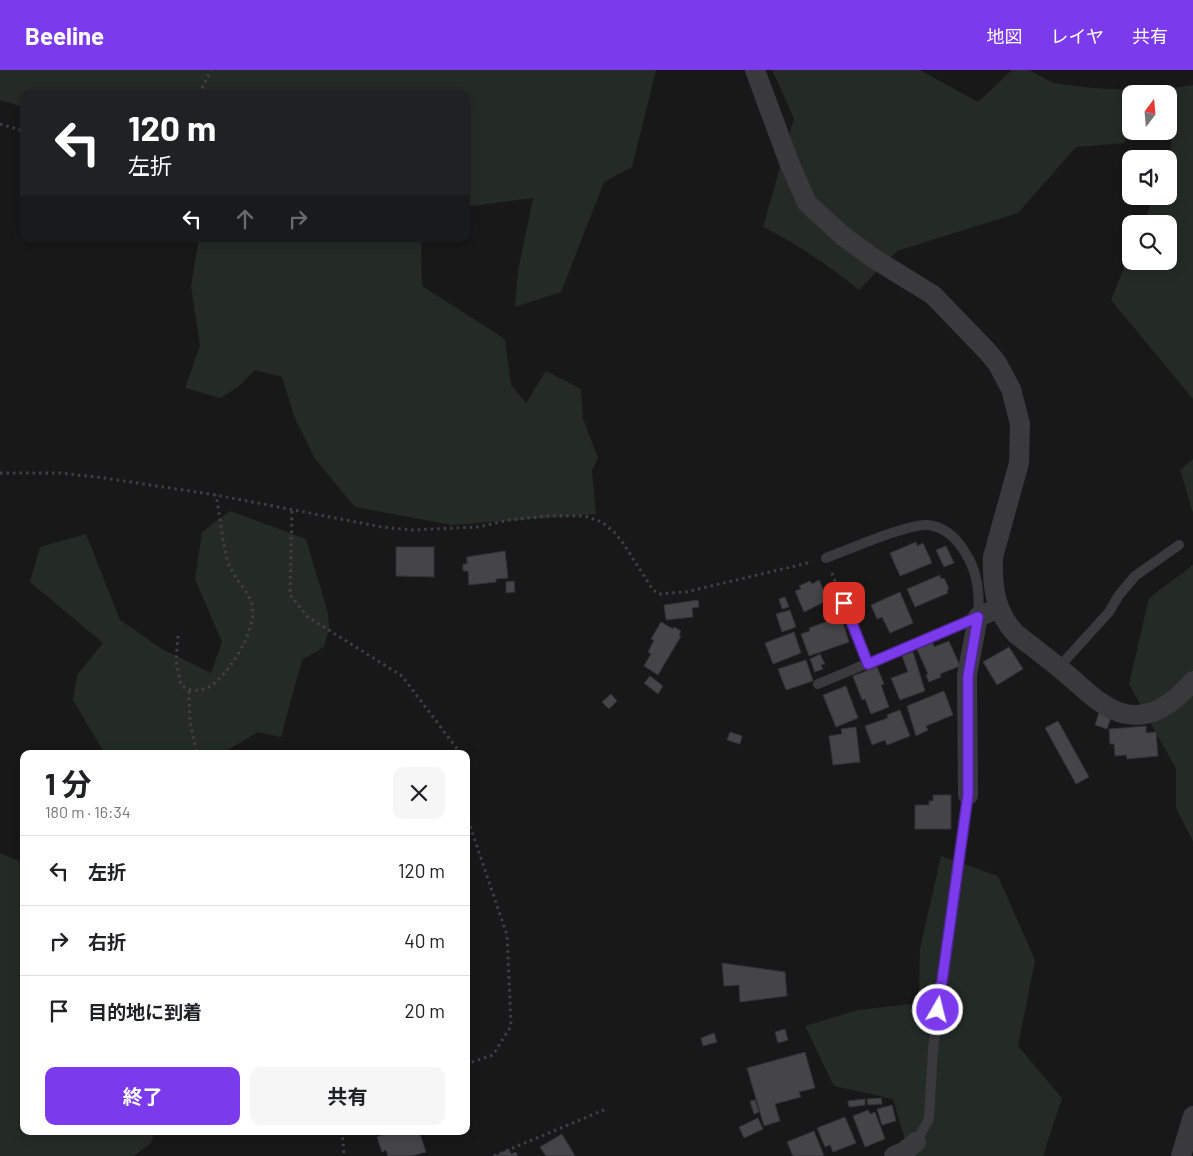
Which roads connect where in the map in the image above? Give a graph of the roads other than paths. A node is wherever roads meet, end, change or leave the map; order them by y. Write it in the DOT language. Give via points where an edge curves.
graph roads {
  1 [pos="755,70"];
  2 [pos="1179,545"];
  3 [pos="826,558"];
  4 [pos="844,603"];
  5 [pos="999,608"];
  6 [pos="978,617"];
  7 [pos="868,664"];
  8 [pos="1059,667"];
  9 [pos="1193,680"];
  10 [pos="818,684"];
  11 [pos="968,795"];
  12 [pos="1193,1116"];
  13 [pos="916,1142"];
  14 [pos="894,1156"];
  15 [pos="1181,1156"];
  1 -- 5 [label="street" via="807,203 873,258 933,295 997,362 1011,389 1018,408 1021,440 1019,463 994,557 994,588"];
  2 -- 8 [label="lane" via="1135,576 1109,612"];
  3 -- 6 [label="lane" via="916,527 928,525 939,528 957,540 970,560 980,597"];
  4 -- 7 [label="lane"];
  5 -- 6 [label="street"];
  5 -- 8 [label="street" via="1005,622 1016,634"];
  6 -- 7 [label="lane"];
  6 -- 11 [label="street" via="968,676"];
  7 -- 10 [label="lane"];
  8 -- 9 [label="street" via="1104,705 1139,715 1164,708"];
  11 -- 13 [label="lane" via="933,1049 929,1119"];
  12 -- 15 [label="street"];
  13 -- 14 [label="street"];
}
